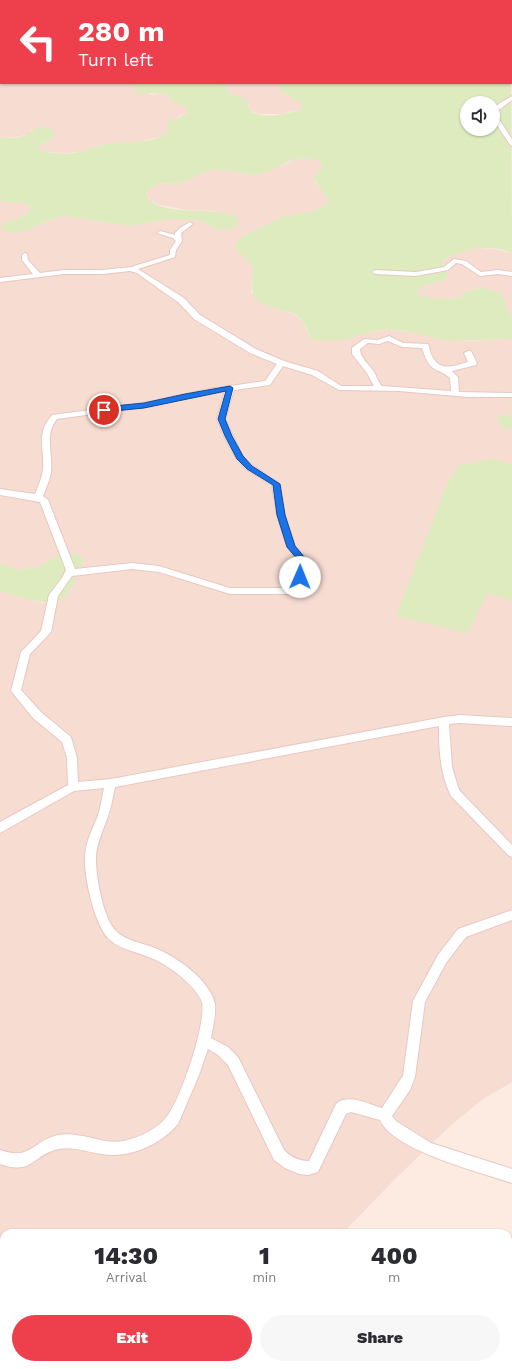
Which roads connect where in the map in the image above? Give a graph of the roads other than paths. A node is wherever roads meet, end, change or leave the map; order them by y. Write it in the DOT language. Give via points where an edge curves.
graph roads {
  1 [pos="512,98"];
  2 [pos="500,106"];
  3 [pos="500,124"];
  4 [pos="512,144"];
  5 [pos="190,224"];
  6 [pos="160,233"];
  7 [pos="179,241"];
  8 [pos="25,255"];
  9 [pos="134,270"];
  10 [pos="375,272"];
  11 [pos="512,274"];
  12 [pos="38,275"];
  13 [pos="0,280"];
  14 [pos="468,353"];
  15 [pos="280,363"];
  16 [pos="446,370"];
  17 [pos="230,388"];
  18 [pos="380,389"];
  19 [pos="455,394"];
  20 [pos="512,395"];
  21 [pos="0,492"];
  22 [pos="38,498"];
  23 [pos="69,574"];
  24 [pos="444,721"];
  25 [pos="512,722"];
  26 [pos="111,783"];
  27 [pos="73,787"];
  28 [pos="0,828"];
  29 [pos="512,852"];
  30 [pos="512,915"];
  31 [pos="205,1041"];
  32 [pos="385,1114"];
  33 [pos="0,1157"];
  34 [pos="512,1176"];
  1 -- 2 [label="street"];
  3 -- 4 [label="street"];
  5 -- 7 [label="street" via="178,233"];
  6 -- 7 [label="street" via="176,237"];
  7 -- 9 [label="street" via="173,250 173,256 136,267"];
  8 -- 12 [label="street" via="25,260"];
  9 -- 12 [label="street"];
  9 -- 15 [label="street" via="181,300 197,317 214,328 252,351"];
  10 -- 11 [label="street" via="416,274 446,269 454,262 464,262 480,274"];
  12 -- 13 [label="street"];
  14 -- 16 [label="street" via="473,363"];
  15 -- 17 [label="street" via="268,383"];
  15 -- 18 [label="street" via="318,374 339,388"];
  16 -- 18 [label="street" via="435,366 425,346 403,346 389,338 379,342 367,341 356,348 356,354"];
  16 -- 19 [label="street" via="454,377"];
  17 -- 22 [label="street" via="144,406 55,417 44,436 47,469"];
  17 -- 23 [label="street" via="221,419 240,458 276,484 281,515 291,547 302,559 298,584 289,590 230,591 159,569 132,566"];
  18 -- 19 [label="street" via="399,388"];
  19 -- 20 [label="street"];
  21 -- 22 [label="street"];
  22 -- 23 [label="street" via="44,500 71,570"];
  23 -- 27 [label="street" via="54,595 46,632 26,652 16,691 37,715 67,740 72,758"];
  24 -- 25 [label="street" via="466,719"];
  24 -- 26 [label="street"];
  24 -- 29 [label="street" via="450,784 455,793"];
  26 -- 27 [label="street"];
  26 -- 31 [label="street" via="91,850 96,897 103,918 113,937 160,956 204,992 208,1010"];
  27 -- 28 [label="street"];
  30 -- 32 [label="street" via="462,933 442,959 419,1001 409,1077"];
  31 -- 32 [label="street" via="223,1051 233,1061 279,1155 303,1168 313,1167 344,1106 351,1105"];
  31 -- 33 [label="street" via="173,1119 148,1139 127,1148 106,1149 82,1143 60,1142 44,1147 22,1161 16,1162"];
  32 -- 34 [label="street" via="391,1126 420,1146"];
}
